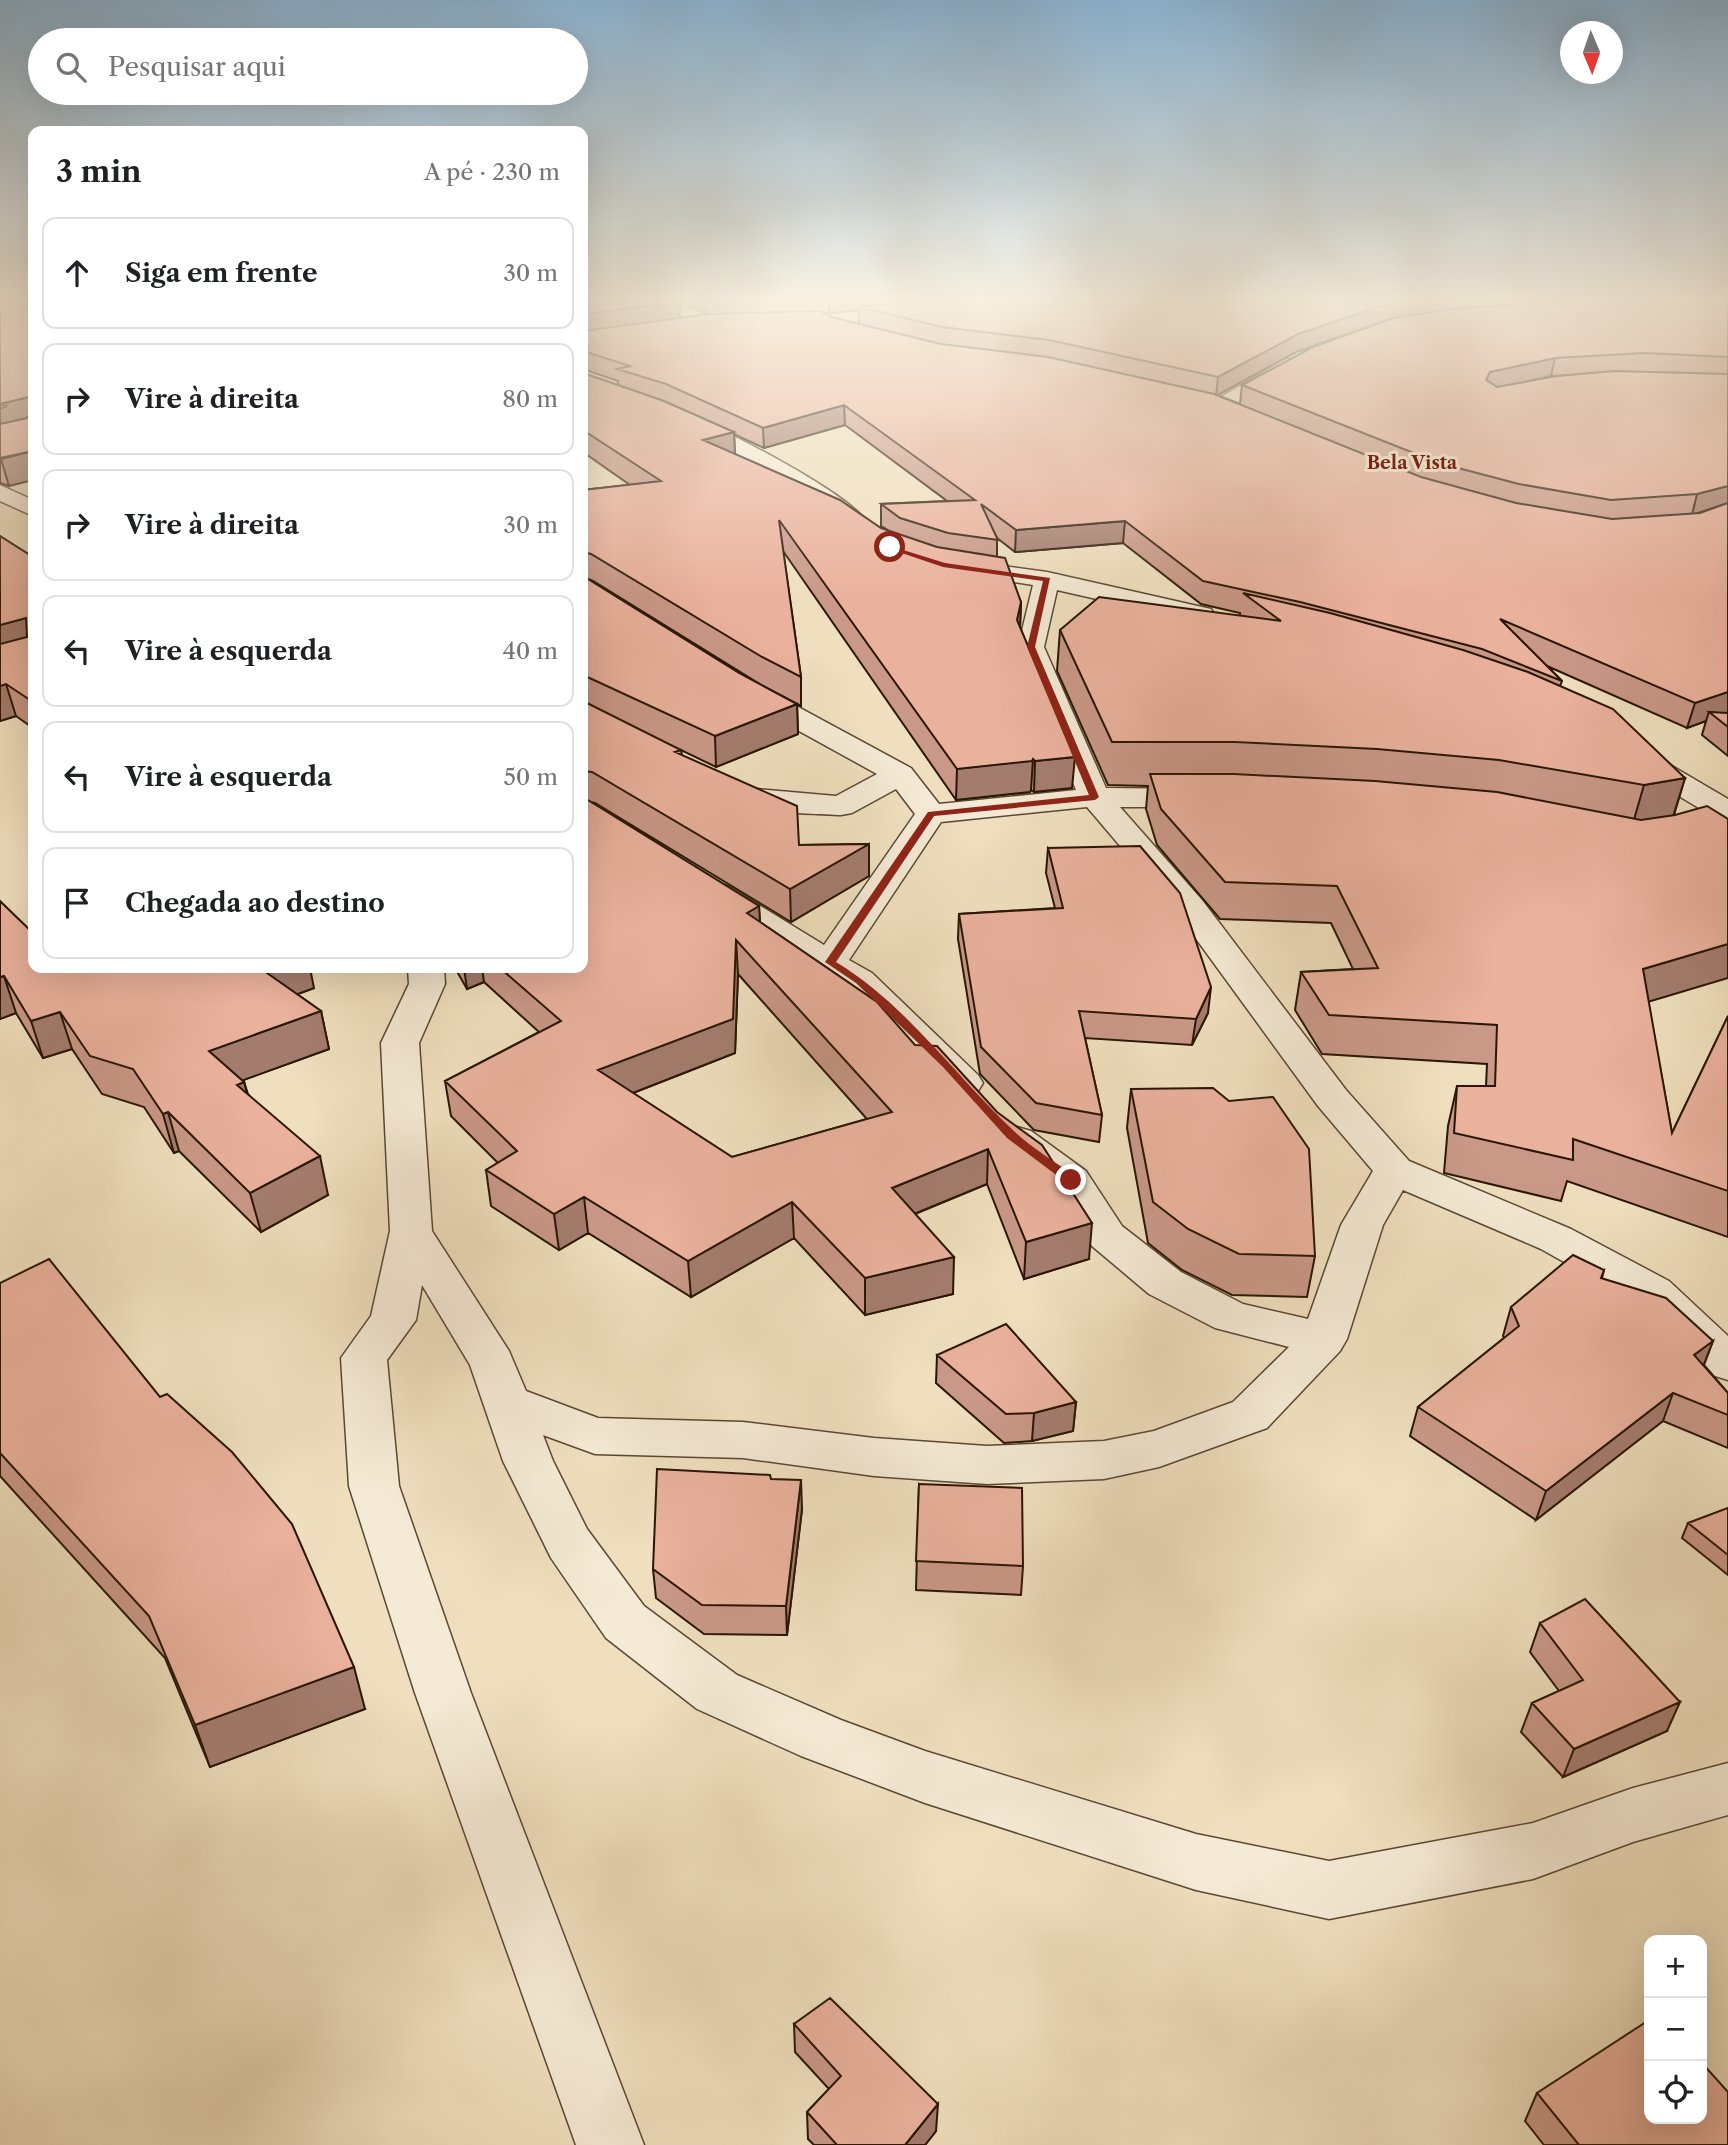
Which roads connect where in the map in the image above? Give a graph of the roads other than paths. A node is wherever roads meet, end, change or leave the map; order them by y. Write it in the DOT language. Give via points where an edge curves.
graph roads {
  1 [pos="1223,398"];
  2 [pos="670,415"];
  3 [pos="1242,416"];
  4 [pos="0,492"];
  5 [pos="28,506"];
  6 [pos="869,531"];
  7 [pos="933,561"];
  8 [pos="1047,580"];
  9 [pos="1222,620"];
  10 [pos="730,680"];
  11 [pos="1615,745"];
  12 [pos="900,774"];
  13 [pos="713,780"];
  14 [pos="1095,797"];
  15 [pos="1229,798"];
  16 [pos="931,814"];
  17 [pos="1719,819"];
  18 [pos="689,877"];
  19 [pos="830,962"];
  20 [pos="426,973"];
  21 [pos="1394,1170"];
  22 [pos="411,1231"];
  23 [pos="1324,1339"];
  24 [pos="1728,1363"];
  25 [pos="507,1402"];
  26 [pos="1728,1789"];
  27 [pos="610,2145"];
  1 -- 3 [label="street" via="1212,404"];
  2 -- 6 [label="street" via="806,484"];
  4 -- 5 [label="street"];
  7 -- 8 [label="street"];
  8 -- 9 [label="street"];
  8 -- 14 [label="street" via="1031,647"];
  10 -- 12 [label="street"];
  11 -- 17 [label="street"];
  12 -- 13 [label="street" via="841,806 749,798"];
  12 -- 16 [label="street"];
  14 -- 15 [label="street"];
  14 -- 16 [label="street"];
  14 -- 21 [label="street" via="1189,907 1332,1098"];
  16 -- 19 [label="street"];
  18 -- 19 [label="street"];
  19 -- 23 [label="street" via="859,981 947,1065 1012,1136 1071,1180 1107,1236 1165,1283 1231,1317"];
  20 -- 22 [label="street" via="427,984 400,1043"];
  21 -- 23 [label="street" via="1362,1226"];
  21 -- 24 [label="street" via="1556,1239 1653,1292"];
  22 -- 25 [label="street" via="493,1363"];
  22 -- 27 [label="street" via="393,1320 364,1358 374,1486 443,1693"];
  23 -- 25 [label="street" via="1250,1415 1159,1448 1104,1460 987,1465 874,1457 743,1440 595,1436"];
  25 -- 26 [label="street" via="528,1461 569,1543 625,1622 717,1692 821,1738 937,1781 1196,1862 1329,1890 1532,1851 1633,1815"];
}
